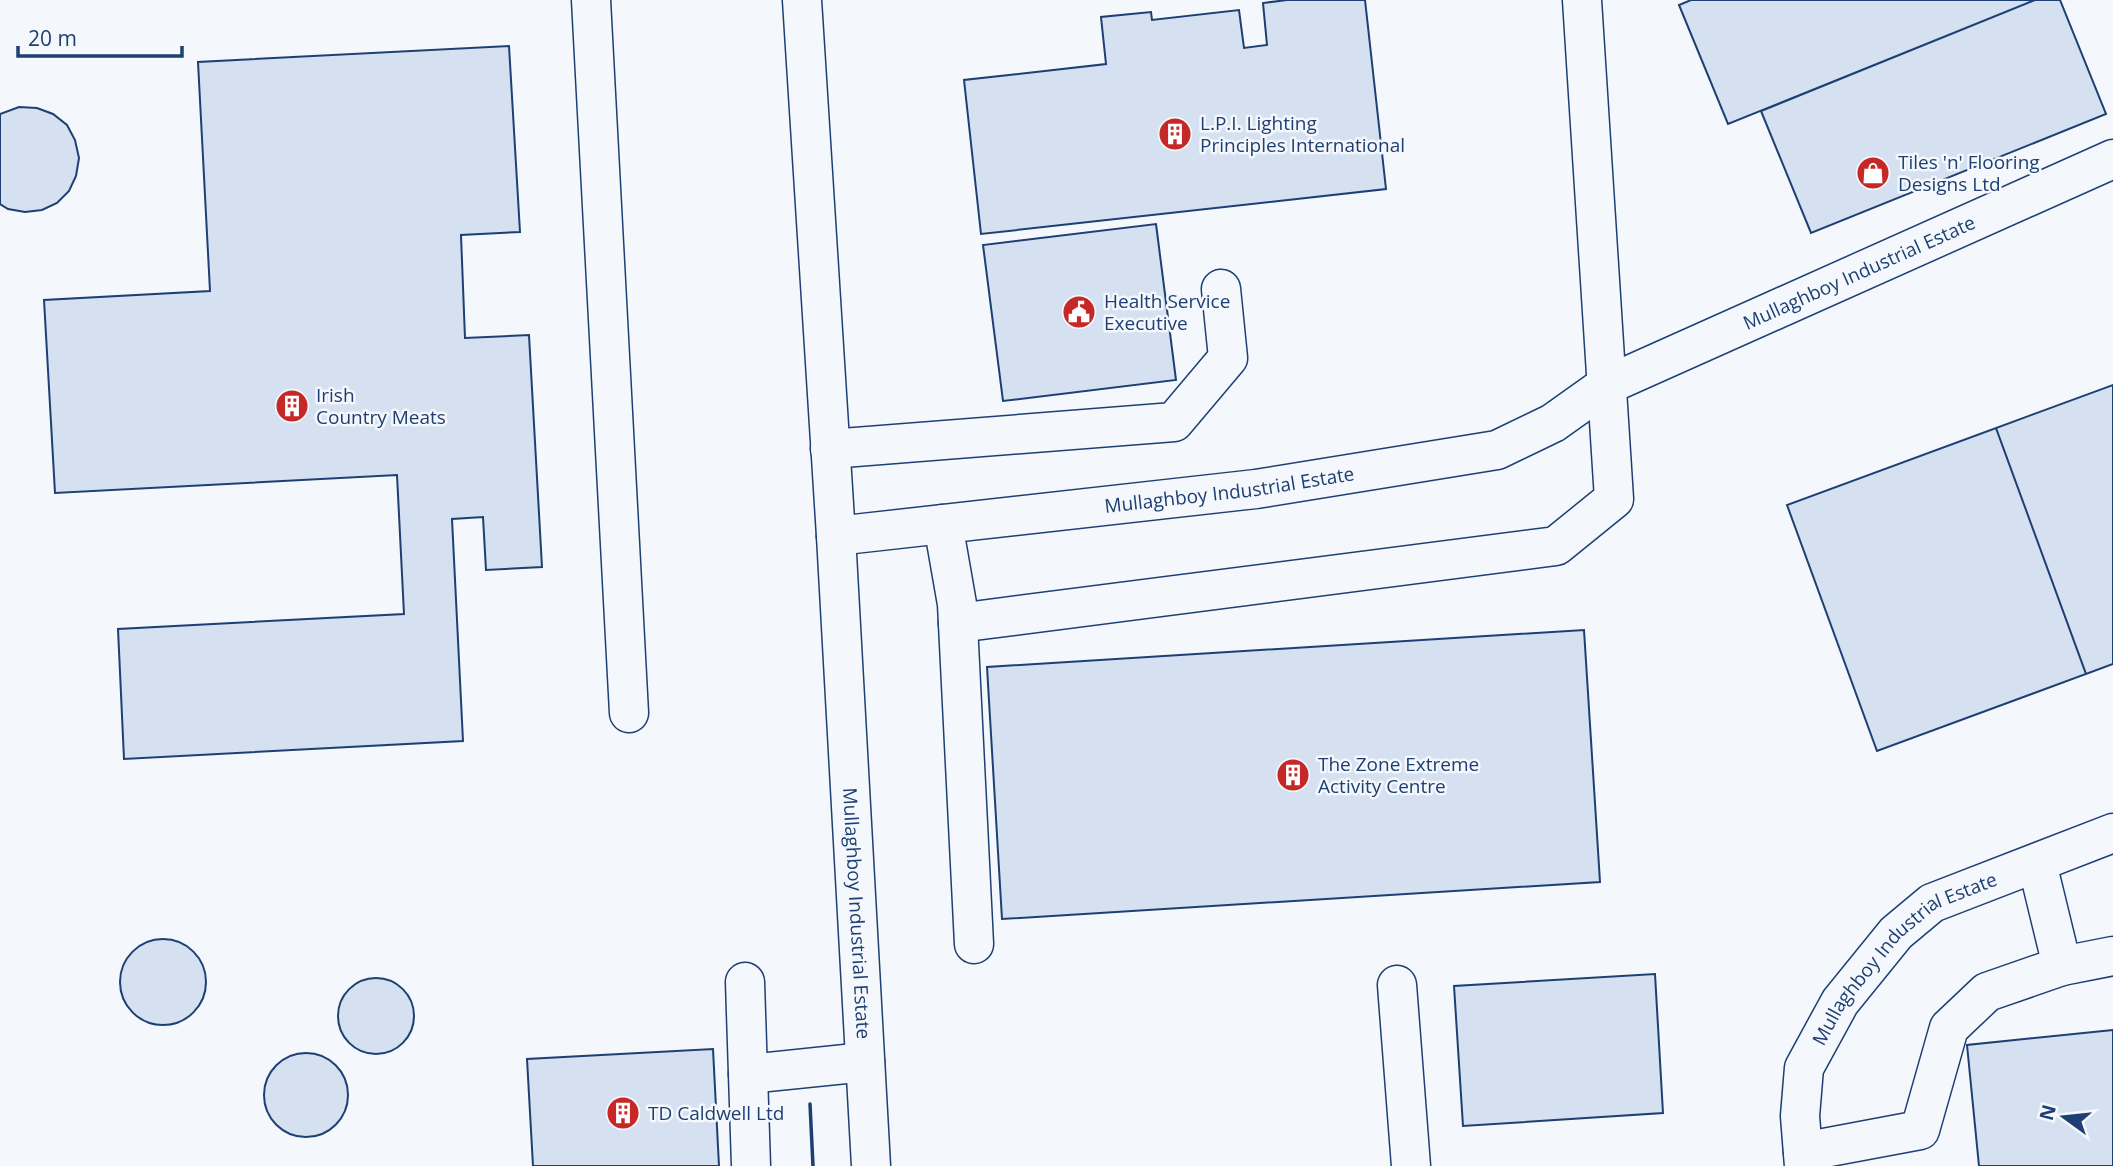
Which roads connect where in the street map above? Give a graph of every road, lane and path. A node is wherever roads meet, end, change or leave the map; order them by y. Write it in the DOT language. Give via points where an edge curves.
graph roads {
  1 [pos="591,0"];
  2 [pos="802,0"];
  3 [pos="1582,0"];
  4 [pos="2113,159"];
  5 [pos="1221,289"];
  6 [pos="1605,386"];
  7 [pos="830,449"];
  8 [pos="943,524"];
  9 [pos="836,536"];
  10 [pos="958,623"];
  11 [pos="629,713"];
  12 [pos="2113,833"];
  13 [pos="2037,863"];
  14 [pos="974,944"];
  15 [pos="2113,956"];
  16 [pos="2062,966"];
  17 [pos="745,982"];
  18 [pos="1396,985"];
  19 [pos="865,1062"];
  20 [pos="748,1074"];
  21 [pos="1804,1159"];
  22 [pos="751,1166"];
  23 [pos="871,1166"];
  24 [pos="1411,1166"];
  1 -- 11 [label="street"];
  2 -- 7 [label="street, Mullaghboy Industrial Estate"];
  3 -- 6 [label="street"];
  4 -- 6 [label="street, Mullaghboy Industrial Estate"];
  5 -- 7 [label="street" via="1228,358 1174,422"];
  6 -- 8 [label="street, Mullaghboy Industrial Estate" via="1553,423 1497,450 1256,489"];
  6 -- 10 [label="street" via="1614,499 1556,546"];
  7 -- 9 [label="street, Mullaghboy Industrial Estate"];
  8 -- 9 [label="street, Mullaghboy Industrial Estate"];
  8 -- 10 [label="street"];
  9 -- 19 [label="street, Mullaghboy Industrial Estate"];
  10 -- 14 [label="street"];
  12 -- 13 [label="street, Mullaghboy Industrial Estate"];
  13 -- 16 [label="street"];
  13 -- 21 [label="street, Mullaghboy Industrial Estate" via="1932,903 1896,933 1840,1002 1804,1068 1800,1115"];
  15 -- 16 [label="street"];
  16 -- 21 [label="street" via="1987,992 1949,1028 1920,1130"];
  17 -- 20 [label="street"];
  18 -- 24 [label="street"];
  19 -- 20 [label="street"];
  19 -- 23 [label="street, Mullaghboy Industrial Estate"];
  20 -- 22 [label="street"];
}
